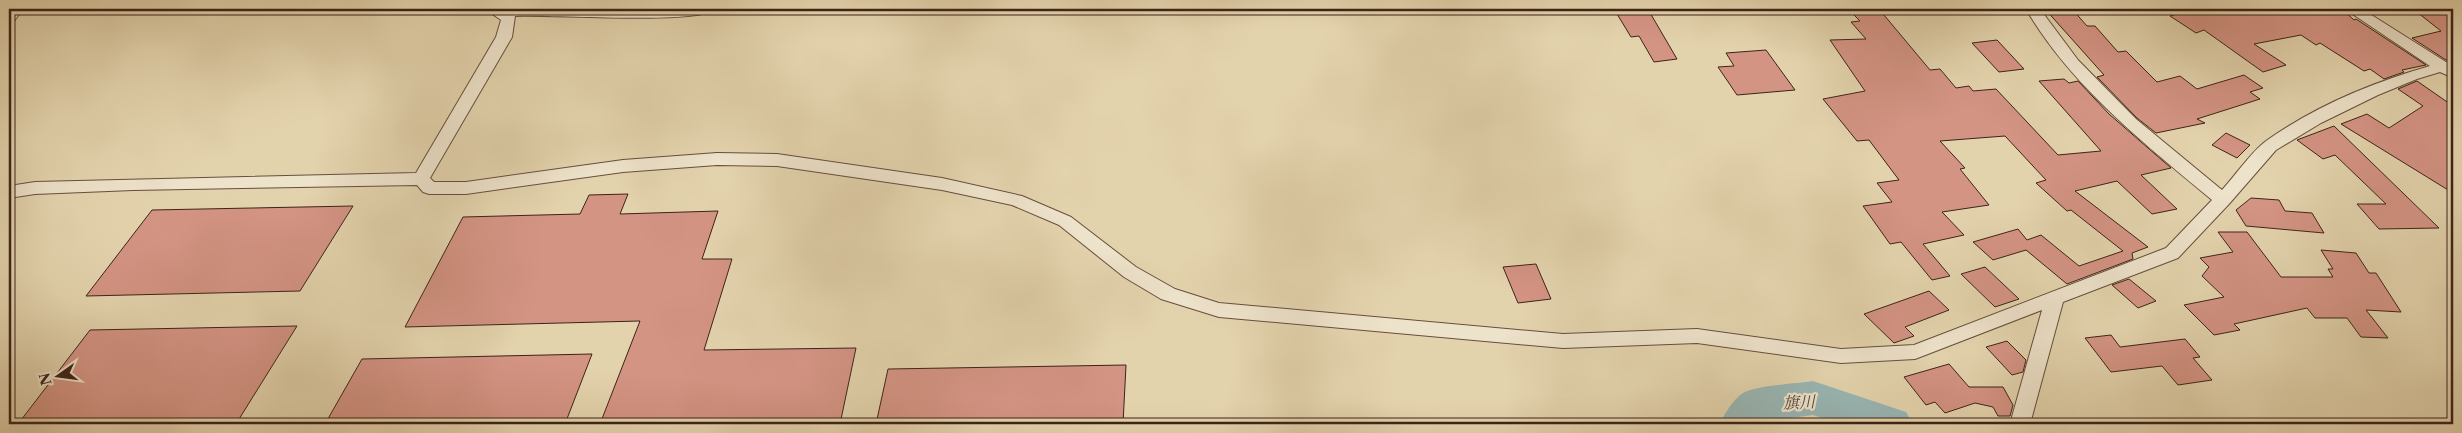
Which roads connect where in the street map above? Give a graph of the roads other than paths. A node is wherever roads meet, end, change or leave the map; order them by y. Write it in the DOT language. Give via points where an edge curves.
graph roads {
  1 [pos="16,9"];
  2 [pos="707,9"];
  3 [pos="2033,9"];
  4 [pos="2352,9"];
  5 [pos="496,11"];
  6 [pos="9,18"];
  7 [pos="2450,69"];
  8 [pos="421,180"];
  9 [pos="9,192"];
  10 [pos="2223,200"];
  11 [pos="2055,298"];
  12 [pos="2020,424"];
  1 -- 6 [label="street"];
  2 -- 5 [label="street" via="654,13"];
  3 -- 10 [label="street" via="2073,62 2130,123"];
  4 -- 7 [label="street"];
  5 -- 8 [label="street" via="509,18 504,37"];
  7 -- 10 [label="street" via="2372,91 2315,119 2270,146"];
  8 -- 9 [label="street" via="133,184"];
  8 -- 11 [label="street" via="429,188 466,188 623,166 717,159 777,160 942,184 1016,200 1065,221 1130,272 1168,294 1219,310 1563,341 1697,336 1842,356 1915,352"];
  10 -- 11 [label="street" via="2172,253"];
  11 -- 12 [label="street"];
}
